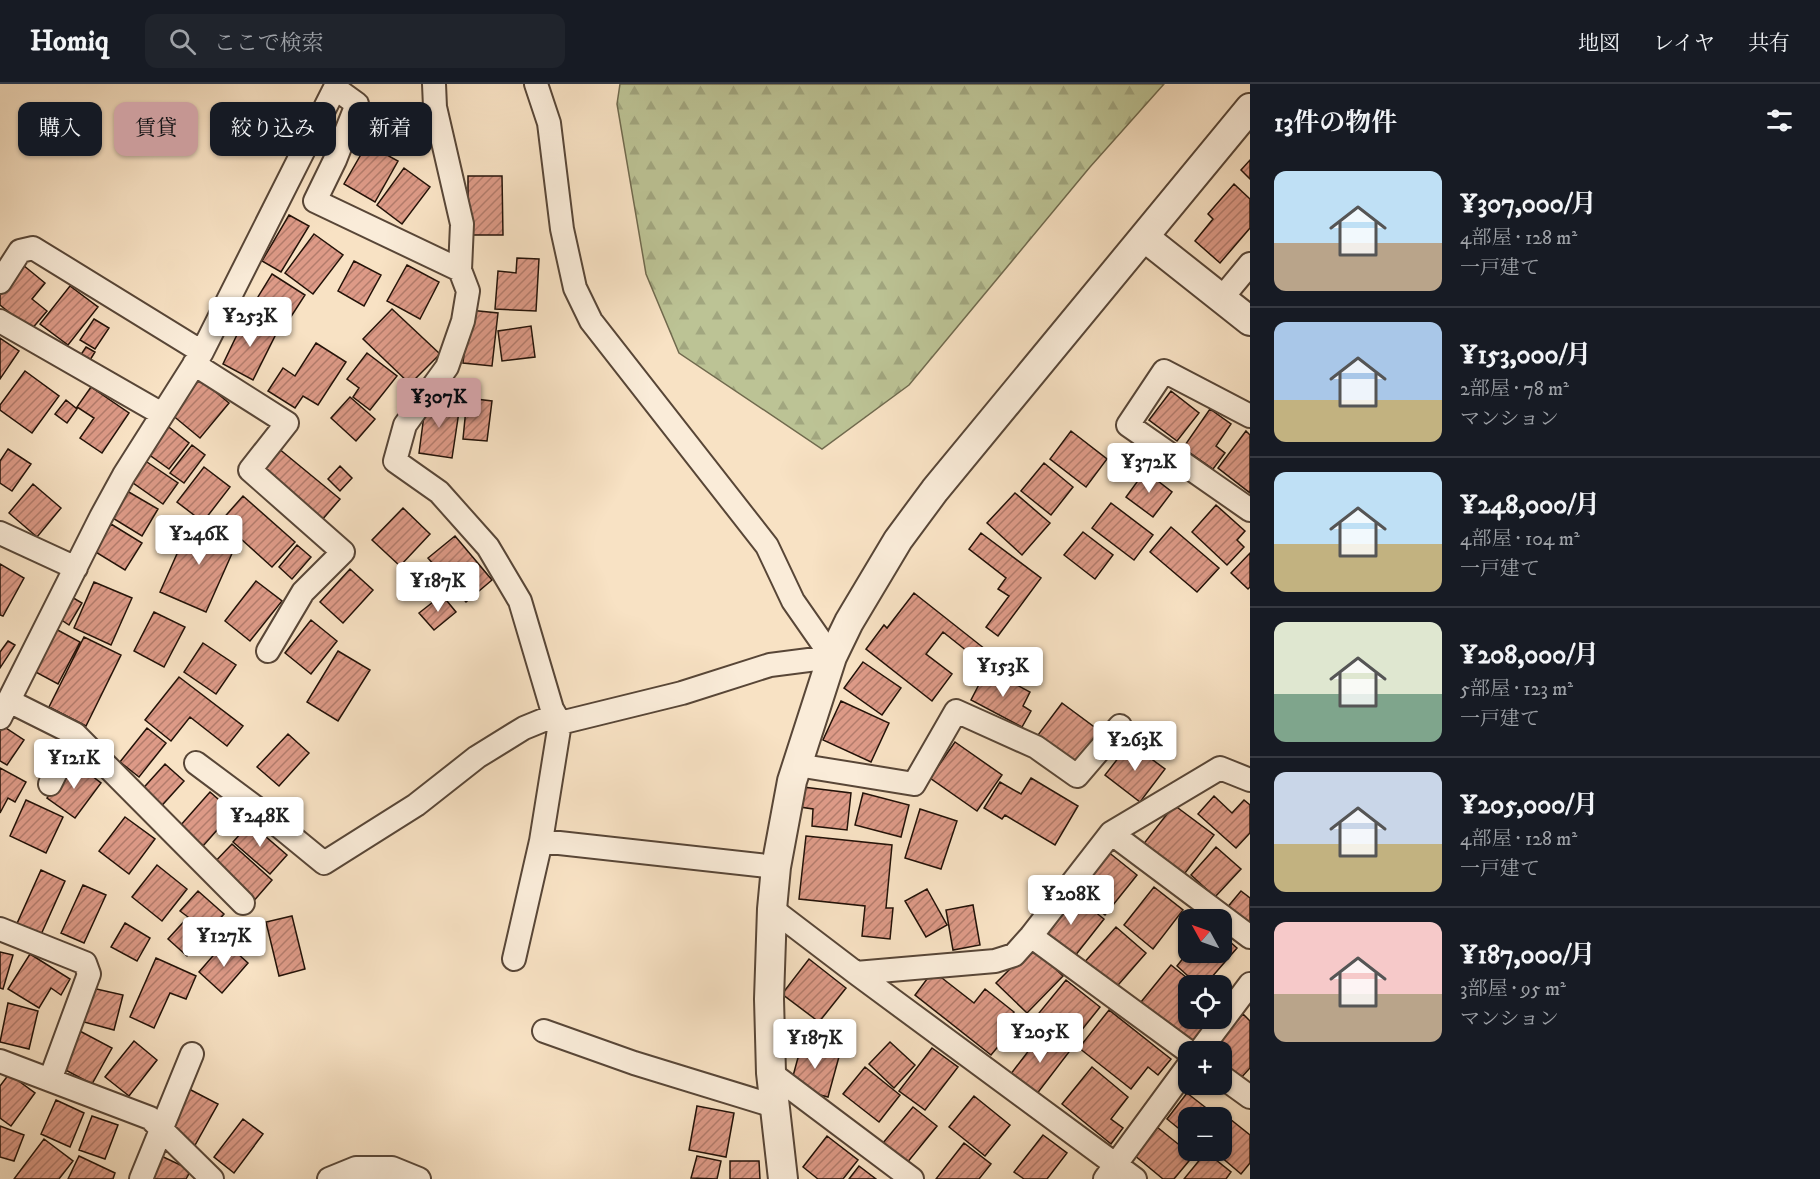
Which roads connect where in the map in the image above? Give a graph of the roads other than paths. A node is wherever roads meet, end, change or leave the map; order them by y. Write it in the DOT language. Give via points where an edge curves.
graph roads {
  1 [pos="434,84"];
  2 [pos="536,84"];
  3 [pos="336,86"];
  4 [pos="1250,108"];
  5 [pos="1144,237"];
  6 [pos="1250,264"];
  7 [pos="460,270"];
  8 [pos="0,282"];
  9 [pos="1221,299"];
  10 [pos="0,321"];
  11 [pos="1250,321"];
  12 [pos="198,358"];
  13 [pos="162,414"];
  14 [pos="1250,416"];
  15 [pos="1250,510"];
  16 [pos="0,533"];
  17 [pos="76,568"];
  18 [pos="268,651"];
  19 [pos="832,657"];
  20 [pos="5,709"];
  21 [pos="560,723"];
  22 [pos="1120,726"];
  23 [pos="75,734"];
  24 [pos="196,764"];
  25 [pos="797,765"];
  26 [pos="1250,780"];
  27 [pos="50,784"];
  28 [pos="1111,833"];
  29 [pos="541,841"];
  30 [pos="776,867"];
  31 [pos="243,903"];
  32 [pos="772,909"];
  33 [pos="0,929"];
  34 [pos="1031,936"];
  35 [pos="1250,936"];
  36 [pos="514,959"];
  37 [pos="856,974"];
  38 [pos="1250,984"];
  39 [pos="544,1031"];
  40 [pos="1207,1041"];
  41 [pos="1178,1045"];
  42 [pos="192,1054"];
  43 [pos="0,1061"];
  44 [pos="771,1073"];
  45 [pos="50,1080"];
  46 [pos="1178,1080"];
  47 [pos="1232,1084"];
  48 [pos="1250,1097"];
  49 [pos="774,1106"];
  50 [pos="162,1130"];
  51 [pos="1111,1172"];
  52 [pos="141,1179"];
  53 [pos="212,1179"];
  54 [pos="328,1179"];
  55 [pos="419,1179"];
  56 [pos="783,1179"];
  57 [pos="912,1179"];
  58 [pos="1135,1179"];
  1 -- 7 [label="street" via="435,107 462,224"];
  2 -- 19 [label="street" via="549,123 562,229 575,288 591,321 767,546 793,601"];
  3 -- 7 [label="street" via="357,104 315,201"];
  3 -- 12 [label="street"];
  4 -- 5 [label="street"];
  5 -- 9 [label="street"];
  5 -- 19 [label="street" via="935,490 898,540"];
  6 -- 9 [label="street"];
  7 -- 21 [label="street" via="468,291 447,367 405,425 395,460 439,492 488,547 520,601 552,709"];
  8 -- 12 [label="street" via="20,251 33,248"];
  9 -- 11 [label="street"];
  10 -- 13 [label="street"];
  12 -- 13 [label="street"];
  12 -- 18 [label="street" via="287,423 250,470 343,552 303,592"];
  13 -- 17 [label="street" via="124,475"];
  14 -- 15 [label="street" via="1164,371 1128,425"];
  16 -- 17 [label="street"];
  17 -- 20 [label="street"];
  19 -- 21 [label="street" via="770,665 682,693"];
  19 -- 25 [label="street"];
  20 -- 23 [label="street"];
  21 -- 24 [label="street" via="546,720 524,728 477,757 416,805 324,863"];
  21 -- 29 [label="street"];
  22 -- 25 [label="street" via="1077,776 1035,747 956,711 914,784"];
  23 -- 27 [label="street"];
  23 -- 31 [label="street"];
  25 -- 30 [label="street"];
  26 -- 28 [label="street" via="1220,768"];
  28 -- 34 [label="street"];
  28 -- 35 [label="street"];
  29 -- 30 [label="street"];
  29 -- 36 [label="street"];
  30 -- 32 [label="street"];
  32 -- 37 [label="street"];
  32 -- 44 [label="street"];
  33 -- 45 [label="street" via="85,963 89,974"];
  34 -- 37 [label="street" via="1014,954 994,961"];
  34 -- 41 [label="street"];
  37 -- 51 [label="street"];
  38 -- 40 [label="street"];
  39 -- 49 [label="street" via="634,1064"];
  42 -- 50 [label="street"];
  43 -- 45 [label="street"];
  44 -- 49 [label="street"];
  44 -- 57 [label="street"];
  45 -- 50 [label="street" via="150,1118"];
  46 -- 51 [label="street"];
  47 -- 48 [label="street"];
  49 -- 56 [label="street"];
  50 -- 52 [label="street"];
  50 -- 53 [label="street"];
  51 -- 58 [label="street"];
  54 -- 55 [label="street" via="356,1168 392,1168"];
}
